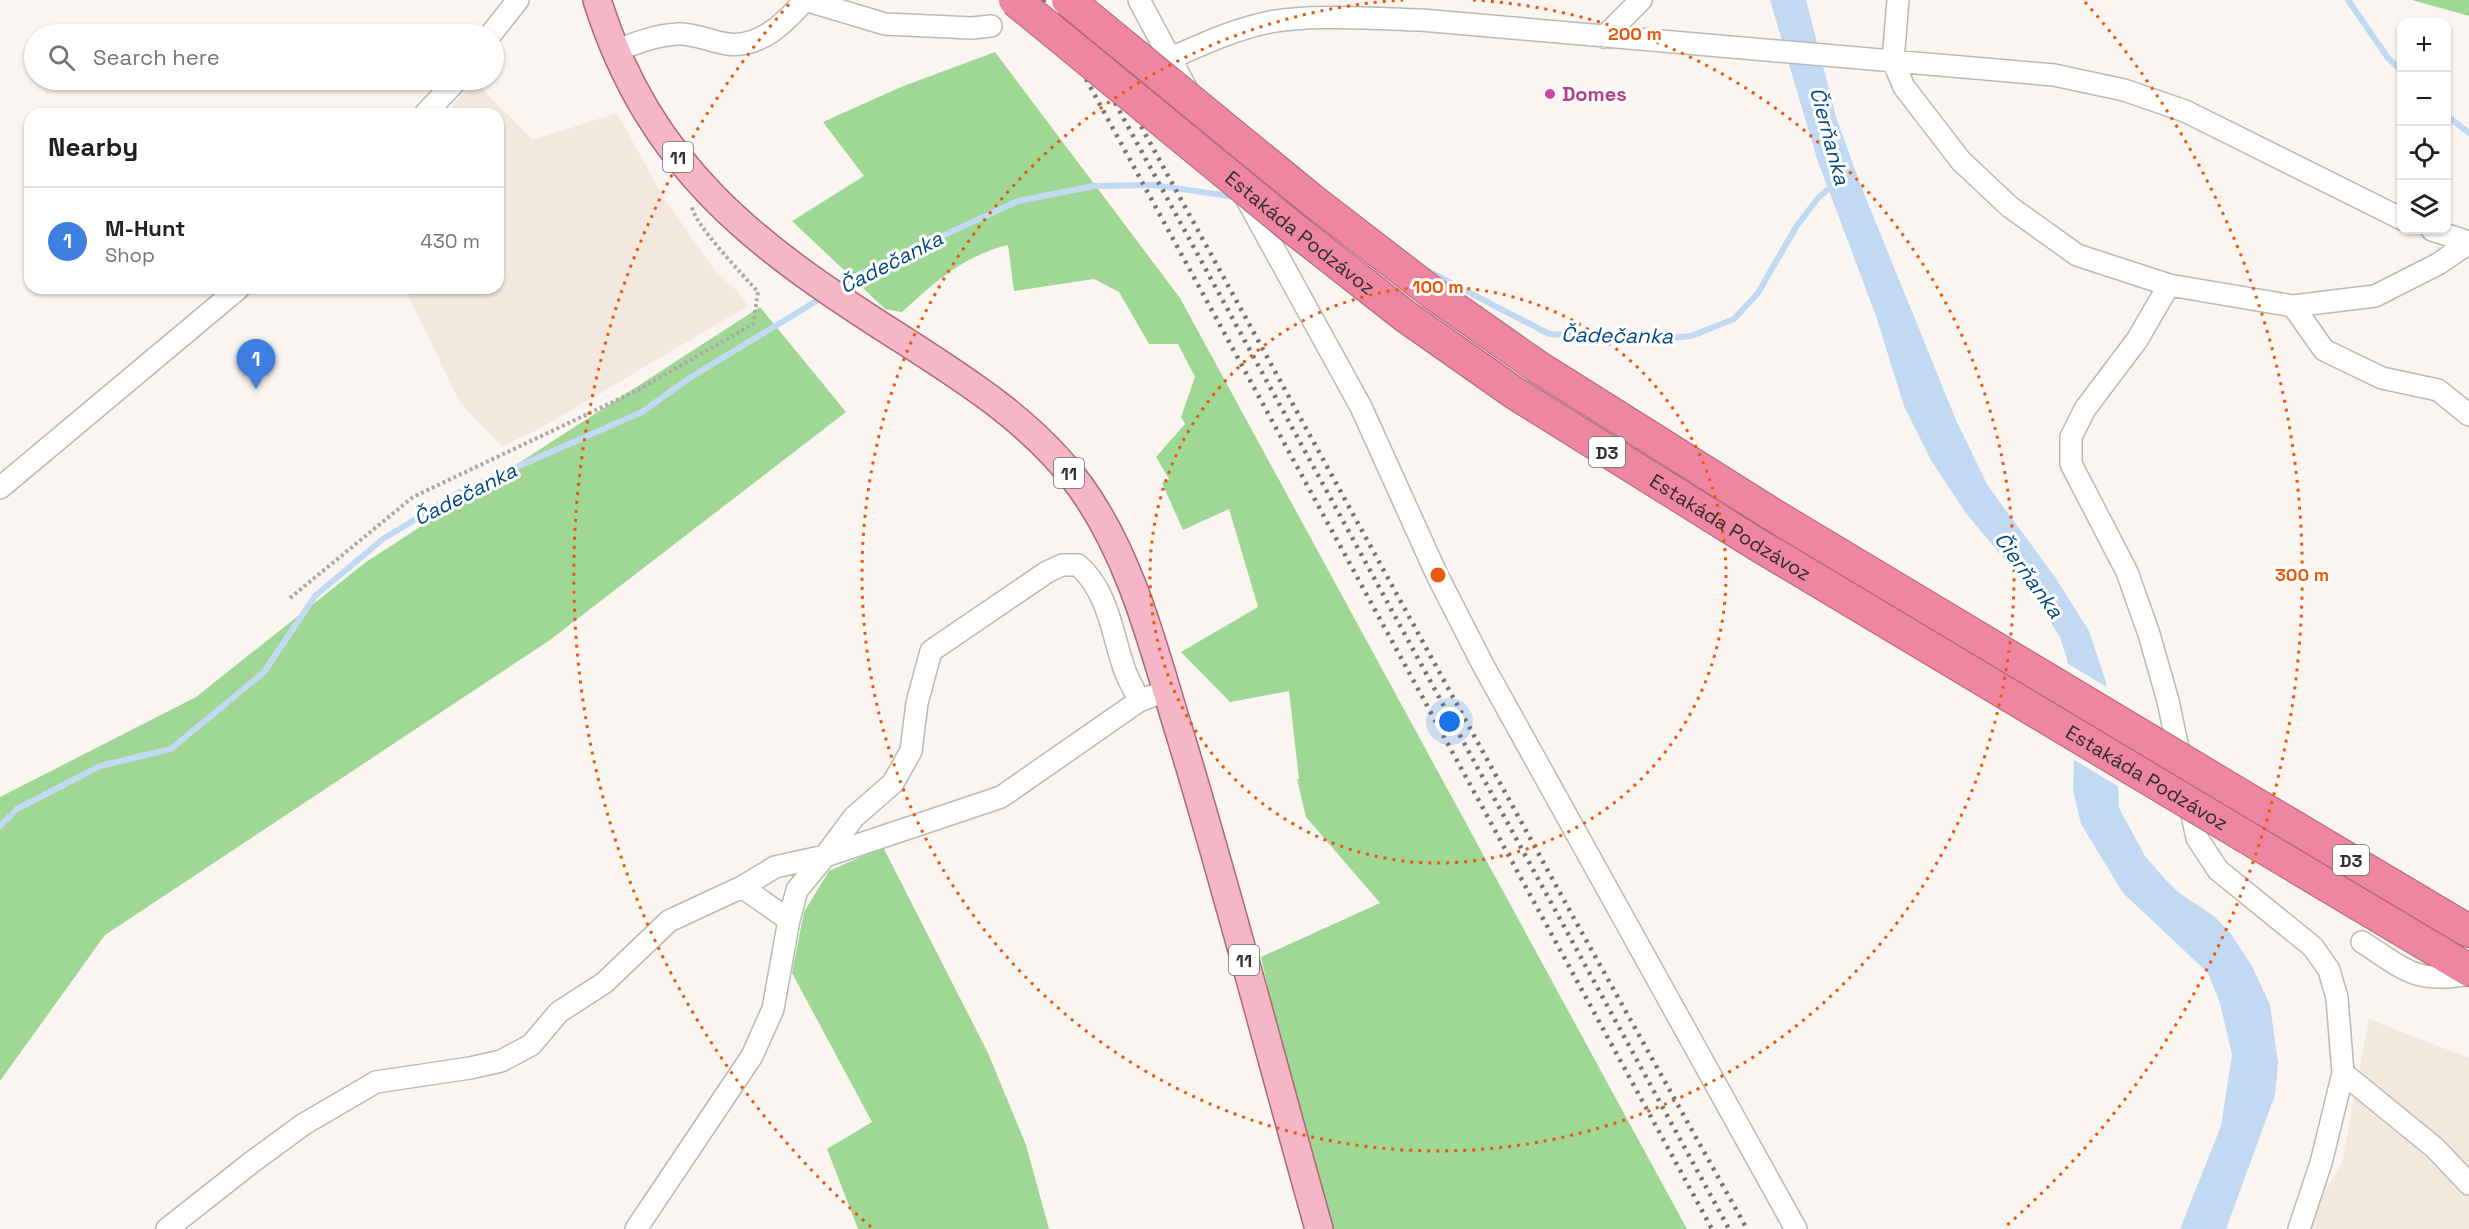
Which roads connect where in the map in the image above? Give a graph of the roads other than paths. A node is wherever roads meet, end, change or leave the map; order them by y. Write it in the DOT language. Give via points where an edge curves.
graph roads {
  1 [pos="518,0"];
  2 [pos="597,0"];
  3 [pos="805,0"];
  4 [pos="1015,0"];
  5 [pos="1068,0"];
  6 [pos="1139,0"];
  7 [pos="1641,0"];
  8 [pos="1898,0"];
  9 [pos="500,24"];
  10 [pos="991,26"];
  11 [pos="1604,37"];
  12 [pos="615,51"];
  13 [pos="1171,58"];
  14 [pos="1893,61"];
  15 [pos="448,90"];
  16 [pos="431,108"];
  17 [pos="2397,217"];
  18 [pos="2443,234"];
  19 [pos="2469,243"];
  20 [pos="2169,285"];
  21 [pos="232,294"];
  22 [pos="2293,306"];
  23 [pos="2469,415"];
  24 [pos="0,488"];
  25 [pos="1166,691"];
  26 [pos="1139,701"];
  27 [pos="825,856"];
  28 [pos="741,887"];
  29 [pos="789,920"];
  30 [pos="2469,931"];
  31 [pos="2362,942"];
  32 [pos="2469,972"];
  33 [pos="2343,1072"];
  34 [pos="2469,1184"];
  35 [pos="167,1229"];
  36 [pos="636,1229"];
  37 [pos="1319,1229"];
  38 [pos="1796,1229"];
  39 [pos="2299,1229"];
  1 -- 9 [label="street"];
  2 -- 12 [label="main road, 11"];
  3 -- 10 [label="street" via="885,24"];
  3 -- 12 [label="street" via="785,21 754,42 729,45 680,33 653,37"];
  4 -- 32 [label="highway, Estakáda Podzávoz / D3, bridge" via="1405,316 1516,394 1758,545"];
  5 -- 30 [label="highway, Estakáda Podzávoz / D3, bridge" via="1322,207 1434,294 1538,367 1756,505"];
  6 -- 13 [label="street"];
  7 -- 11 [label="street"];
  8 -- 14 [label="street"];
  11 -- 13 [label="street" via="1421,20 1308,19 1272,22 1231,33"];
  11 -- 14 [label="street"];
  12 -- 25 [label="main road, 11" via="662,136 690,172 748,231 806,278 1013,415 1054,455 1105,526 1130,581"];
  13 -- 38 [label="street, bridge" via="1360,407 1483,665"];
  14 -- 17 [label="street" via="2054,75 2145,97 2185,111"];
  14 -- 20 [label="street" via="1904,87 1961,161 2010,207 2077,255"];
  15 -- 16 [label="street"];
  18 -- 19 [label="street"];
  19 -- 22 [label="street" via="2438,264 2375,296"];
  20 -- 22 [label="street"];
  20 -- 33 [label="street" via="2137,340 2085,409 2071,437 2071,464 2127,572 2149,634 2168,701 2197,838 2218,870 2313,947 2329,970 2337,998"];
  21 -- 24 [label="street"];
  22 -- 23 [label="street" via="2324,350 2382,378 2438,390"];
  25 -- 26 [label="street"];
  25 -- 37 [label="main road, 11"];
  26 -- 27 [label="street" via="1001,797"];
  26 -- 27 [label="street" via="1093,581 1078,565 1047,572 931,651 917,704 911,751 892,783 854,817"];
  27 -- 28 [label="street" via="775,867"];
  27 -- 29 [label="street" via="797,890"];
  28 -- 29 [label="street"];
  28 -- 35 [label="street" via="669,921 604,983 560,1012 531,1045 501,1061 376,1082 304,1124"];
  29 -- 36 [label="street" via="773,1009 752,1056"];
  31 -- 32 [label="street" via="2417,975 2443,979"];
  33 -- 34 [label="street" via="2435,1148"];
  33 -- 39 [label="street" via="2321,1163"];
}
